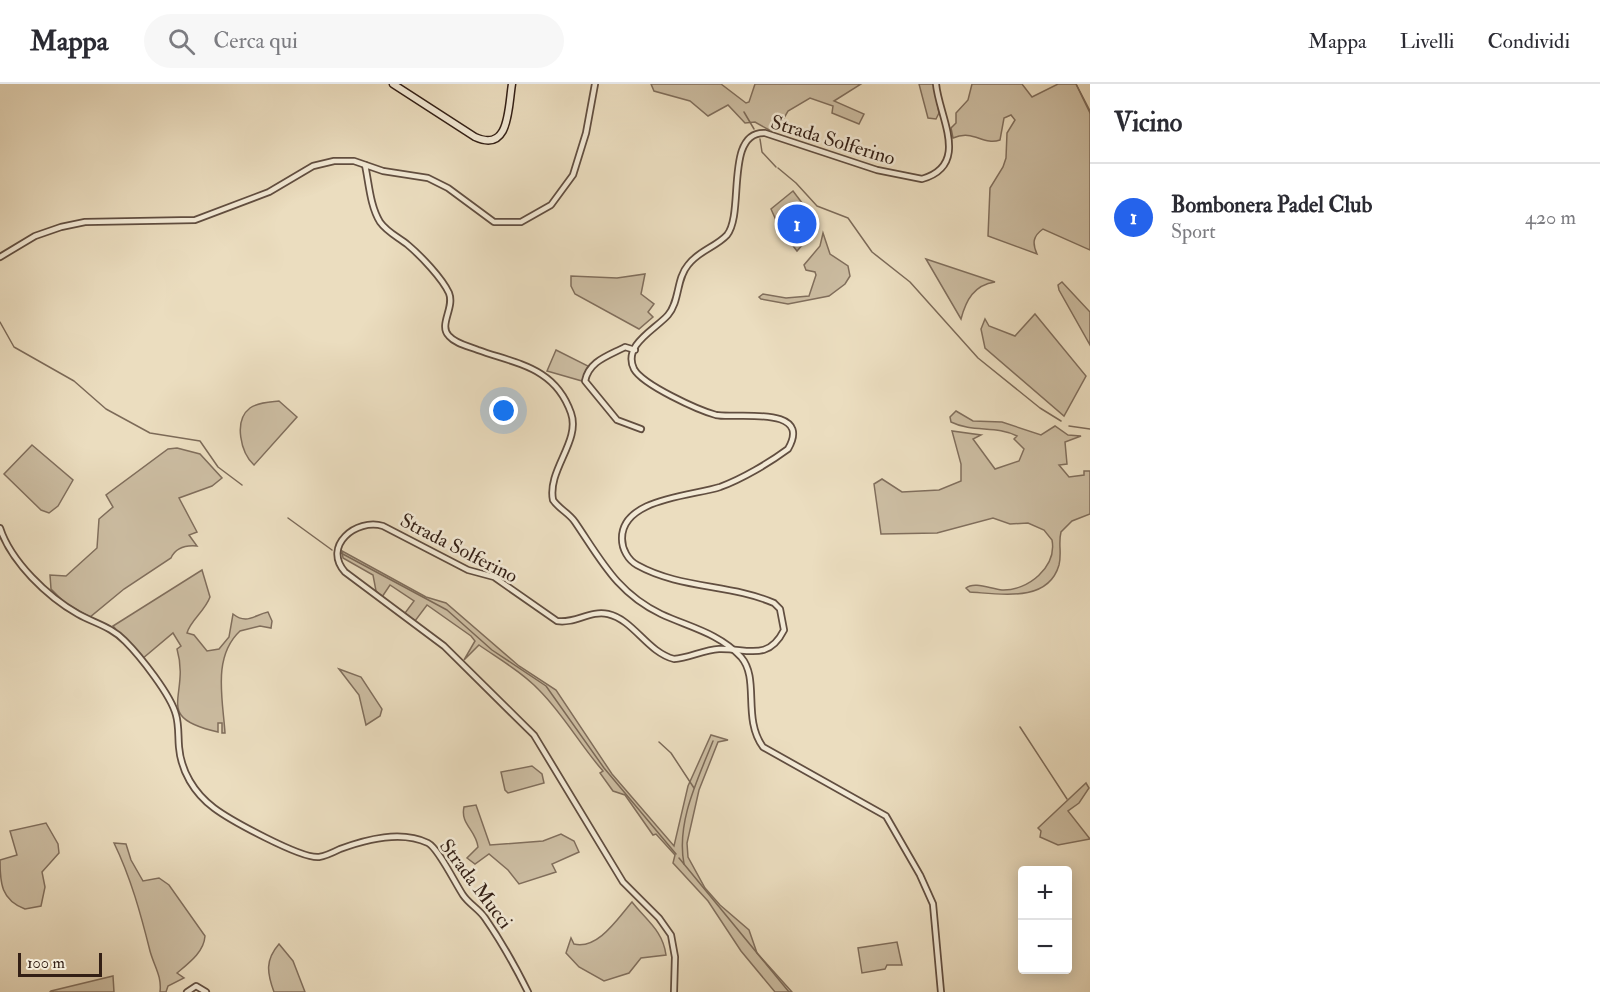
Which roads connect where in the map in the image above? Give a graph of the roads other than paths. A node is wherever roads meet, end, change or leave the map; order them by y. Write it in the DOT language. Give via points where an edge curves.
graph roads {
  1 [pos="393,84"];
  2 [pos="512,84"];
  3 [pos="595,84"];
  4 [pos="936,84"];
  5 [pos="365,165"];
  6 [pos="0,257"];
  7 [pos="635,350"];
  8 [pos="641,429"];
  9 [pos="0,528"];
  10 [pos="733,650"];
  11 [pos="187,992"];
  12 [pos="206,992"];
  13 [pos="528,992"];
  14 [pos="674,992"];
  15 [pos="941,992"];
  1 -- 2 [label="main road" via="489,142 504,131"];
  3 -- 5 [label="street" via="586,134 573,175 551,205 521,222 494,222 435,181"];
  4 -- 7 [label="street, Strada Solferino" via="951,148 939,169 922,179 877,170 765,133 748,139 741,152 731,230 687,266 671,311 644,335"];
  5 -- 6 [label="street" via="340,160 313,166 269,192 195,220 85,222 61,227"];
  5 -- 10 [label="street" via="378,219 409,246 448,292 452,302 445,325 449,337 535,368 564,399 573,425 552,483 553,500 574,520 609,575 644,604 699,628"];
  7 -- 8 [label="street" via="625,347 595,363 585,381 617,420"];
  7 -- 10 [label="street, Strada Solferino" via="635,370 651,384 716,415 762,414 778,418 792,431 792,442 783,453 720,487 677,496 638,511 628,519 622,533 624,550 638,565 677,581 720,586 767,600 780,609 784,630 771,647 761,651"];
  9 -- 13 [label="street, Strada Mucci" via="15,556 45,588 69,608 116,633 134,651 172,706 183,766 209,804 309,857 397,836 430,844 466,899 485,918"];
  10 -- 14 [label="street, Strada Solferino" via="718,649 674,658 608,614 557,621 494,577 468,570 376,524 350,530 339,546 338,558 345,572 444,646 534,735 623,882 665,925 675,957"];
  10 -- 15 [label="street" via="750,670 755,735 763,747 880,812 889,821 933,904"];
  11 -- 12 [label="street" via="196,986"];
}
